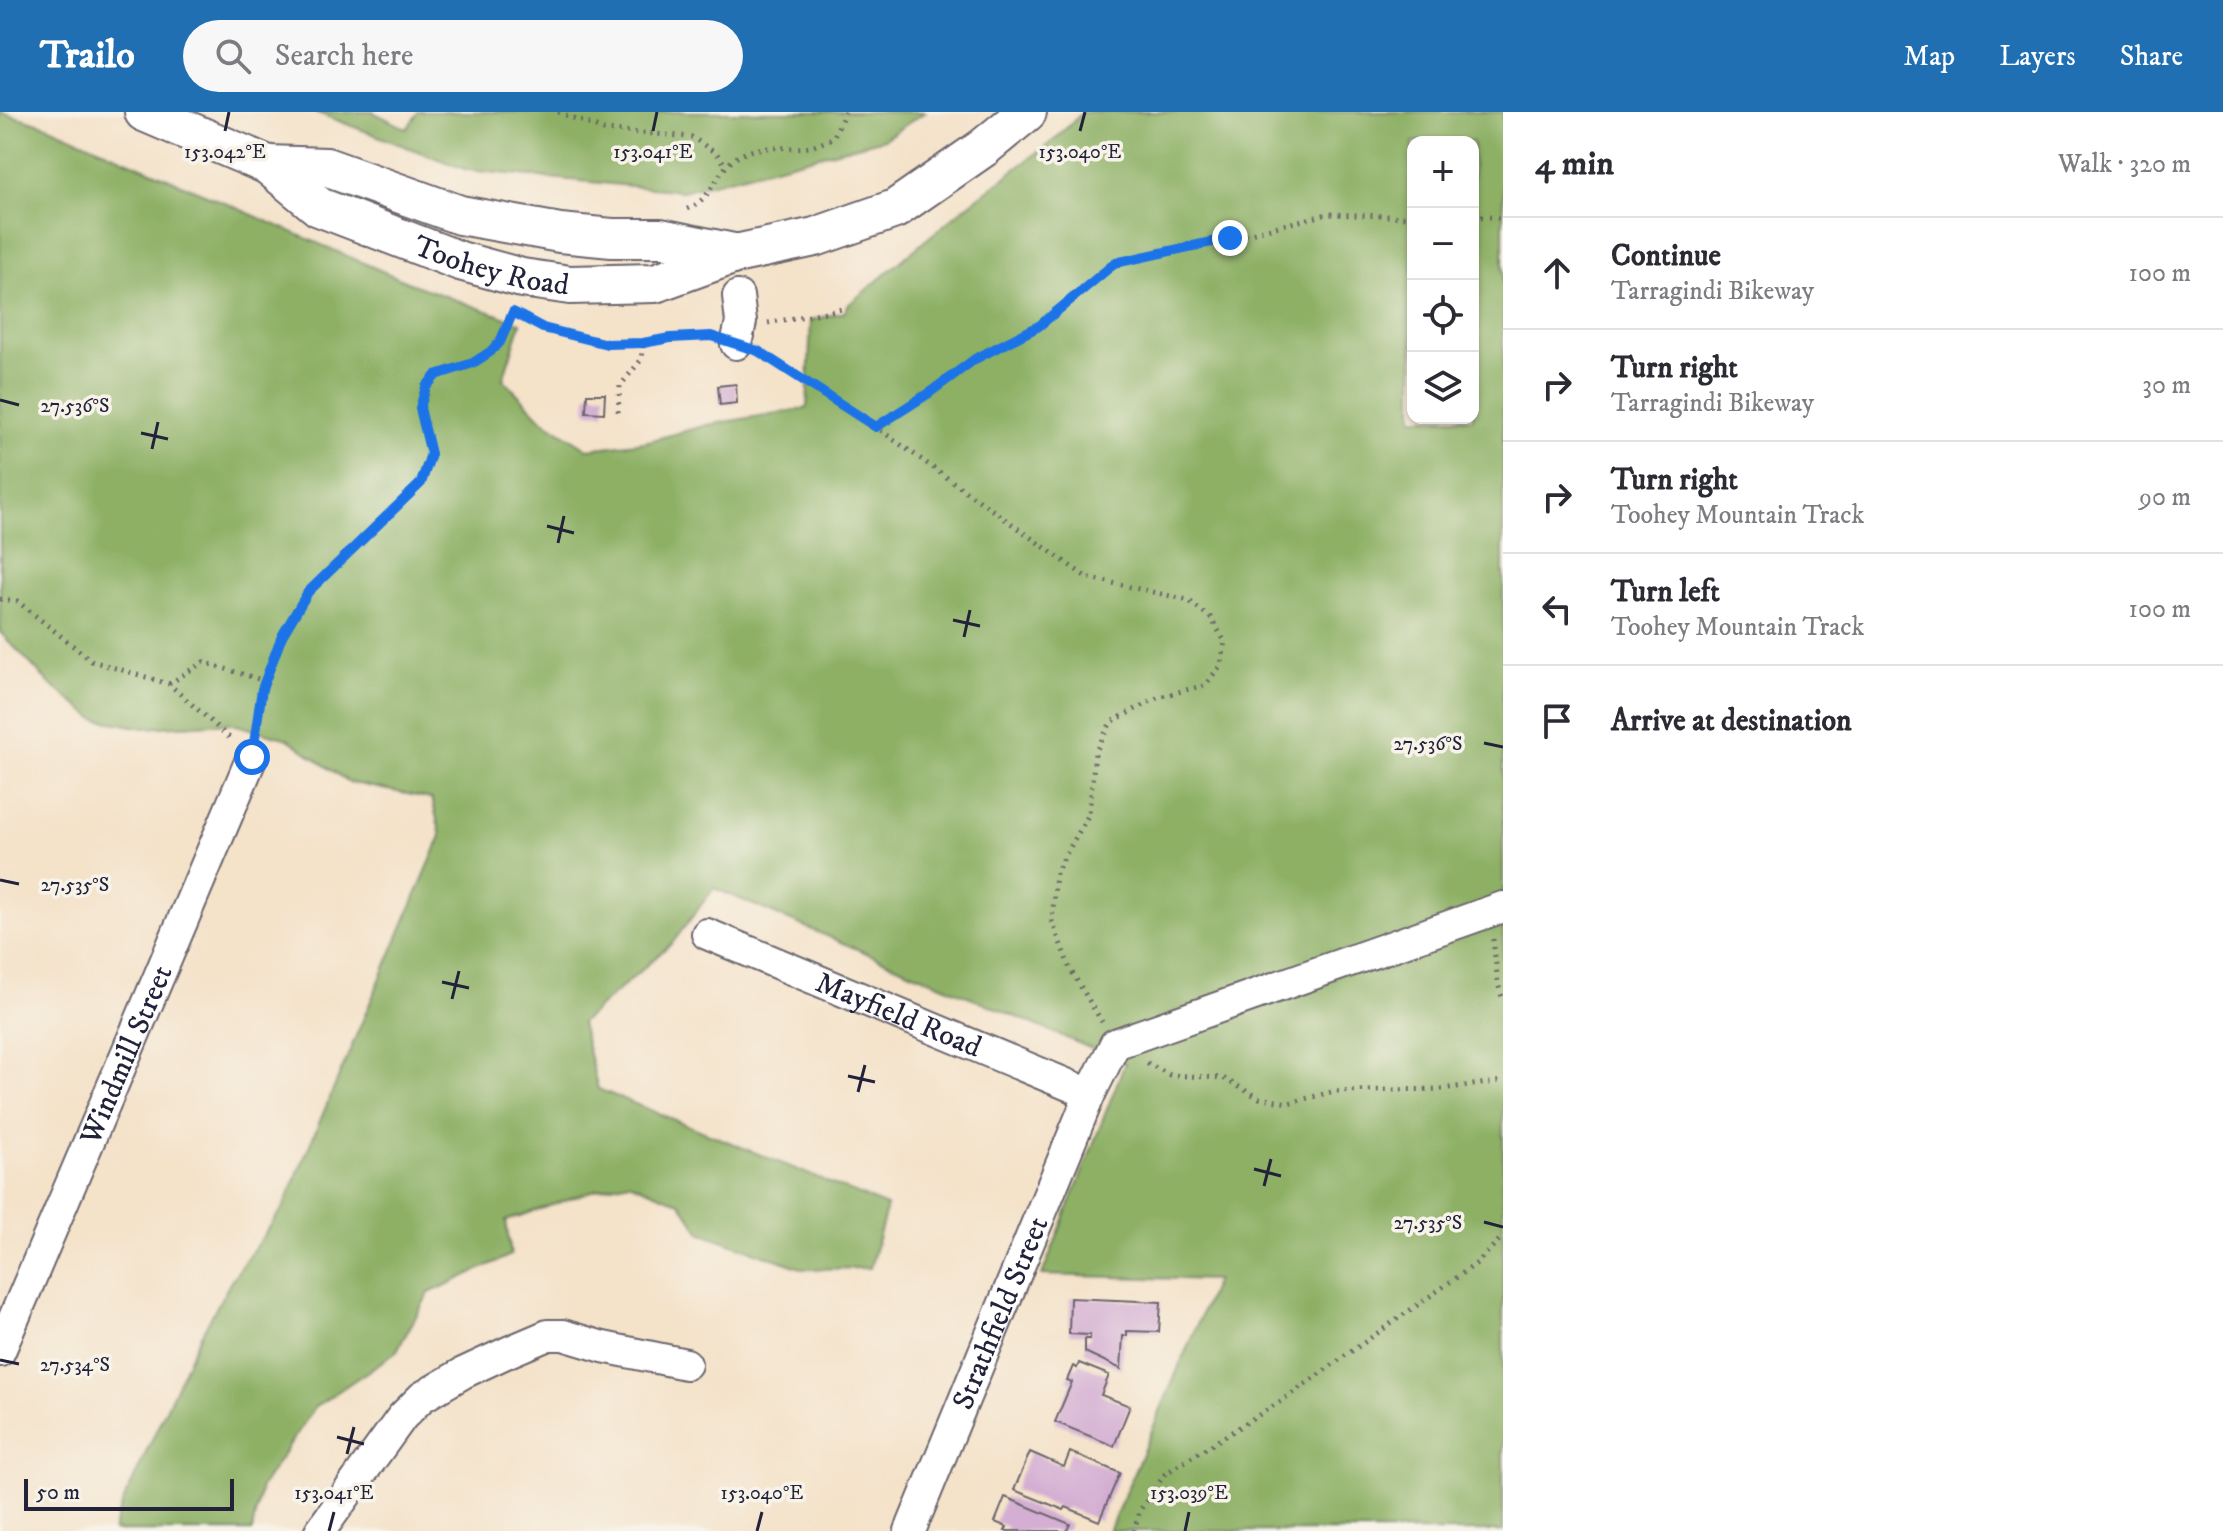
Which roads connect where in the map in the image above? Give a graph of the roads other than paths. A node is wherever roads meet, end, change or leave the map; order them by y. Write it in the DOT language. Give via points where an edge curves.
graph roads {
  1 [pos="144,112"];
  2 [pos="1027,112"];
  3 [pos="268,165"];
  4 [pos="735,254"];
  5 [pos="738,296"];
  6 [pos="745,335"];
  7 [pos="252,757"];
  8 [pos="1497,908"];
  9 [pos="707,934"];
  10 [pos="1095,1084"];
  11 [pos="0,1351"];
  12 [pos="686,1364"];
  13 [pos="320,1531"];
  14 [pos="910,1531"];
  1 -- 3 [label="main road, Toohey Road"];
  2 -- 4 [label="main road, Toohey Road" via="895,209 815,237"];
  3 -- 4 [label="main road, Toohey Road" via="326,167 460,215 560,233 661,238"];
  3 -- 4 [label="main road, Toohey Road" via="319,207 460,261 522,278 570,285 655,283"];
  5 -- 6 [label="street"];
  7 -- 11 [label="street, Windmill Street"];
  8 -- 10 [label="street, Strathfield Street" via="1115,1044"];
  9 -- 10 [label="street, Mayfield Road"];
  10 -- 14 [label="street, Strathfield Street"];
  12 -- 13 [label="street" via="563,1335 548,1335 508,1352 422,1397"];
}
